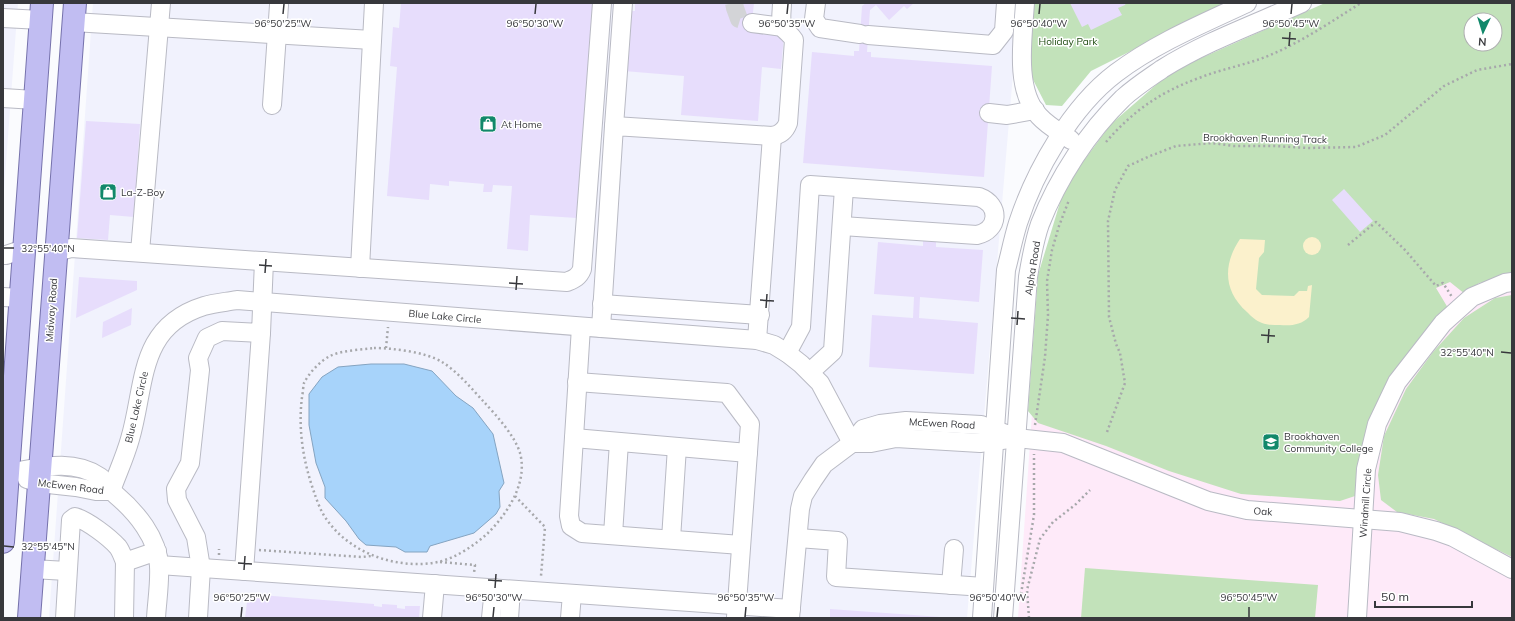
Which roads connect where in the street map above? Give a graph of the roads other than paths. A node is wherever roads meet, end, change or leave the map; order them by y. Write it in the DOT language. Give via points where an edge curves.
graph roads {
  1 [pos="161,3"];
  2 [pos="374,3"];
  3 [pos="602,3"];
  4 [pos="623,3"];
  5 [pos="782,3"];
  6 [pos="816,3"];
  7 [pos="1006,3"];
  8 [pos="1026,3"];
  9 [pos="1247,3"];
  10 [pos="1302,3"];
  11 [pos="279,5"];
  12 [pos="42,11"];
  13 [pos="74,13"];
  14 [pos="3,18"];
  15 [pos="752,23"];
  16 [pos="159,27"];
  17 [pos="784,27"];
  18 [pos="277,35"];
  19 [pos="372,40"];
  20 [pos="3,98"];
  21 [pos="35,100"];
  22 [pos="272,105"];
  23 [pos="1034,110"];
  24 [pos="989,113"];
  25 [pos="614,126"];
  26 [pos="1062,133"];
  27 [pos="772,136"];
  28 [pos="1082,147"];
  29 [pos="844,188"];
  30 [pos="995,217"];
  31 [pos="1018,223"];
  32 [pos="842,226"];
  33 [pos="24,249"];
  34 [pos="56,252"];
  35 [pos="140,252"];
  36 [pos="3,255"];
  37 [pos="264,261"];
  38 [pos="360,268"];
  39 [pos="1512,282"];
  40 [pos="12,297"];
  41 [pos="602,304"];
  42 [pos="760,315"];
  43 [pos="261,319"];
  44 [pos="581,327"];
  45 [pos="601,328"];
  46 [pos="757,340"];
  47 [pos="787,353"];
  48 [pos="810,372"];
  49 [pos="577,382"];
  50 [pos="995,436"];
  51 [pos="574,438"];
  52 [pos="1016,438"];
  53 [pos="619,442"];
  54 [pos="852,443"];
  55 [pos="677,447"];
  56 [pos="748,452"];
  57 [pos="6,473"];
  58 [pos="39,475"];
  59 [pos="111,491"];
  60 [pos="1364,518"];
  61 [pos="613,535"];
  62 [pos="798,538"];
  63 [pos="671,539"];
  64 [pos="3,542"];
  65 [pos="741,545"];
  66 [pos="954,549"];
  67 [pos="158,558"];
  68 [pos="125,562"];
  69 [pos="201,568"];
  70 [pos="32,569"];
  71 [pos="1512,569"];
  72 [pos="244,571"];
  73 [pos="67,572"];
  74 [pos="435,584"];
  75 [pos="951,585"];
  76 [pos="984,587"];
  77 [pos="502,589"];
  78 [pos="572,594"];
  79 [pos="736,612"];
  80 [pos="790,614"];
  81 [pos="29,618"];
  82 [pos="65,618"];
  83 [pos="124,618"];
  84 [pos="156,618"];
  85 [pos="198,618"];
  86 [pos="432,618"];
  87 [pos="491,618"];
  88 [pos="509,618"];
  89 [pos="570,618"];
  90 [pos="982,618"];
  91 [pos="1003,618"];
  92 [pos="1357,618"];
  1 -- 16 [label="street"];
  2 -- 19 [label="street"];
  3 -- 38 [label="street" via="580,274 567,282"];
  4 -- 25 [label="street"];
  5 -- 17 [label="street" via="781,22"];
  6 -- 7 [label="street" via="814,19 820,28 864,35 992,45 1004,31"];
  8 -- 23 [label="street" via="1022,45 1023,72 1027,96"];
  9 -- 26 [label="street" via="1172,39 1116,73 1082,106"];
  10 -- 28 [label="street, Alpha Road" via="1205,46 1164,69 1124,97"];
  11 -- 18 [label="street"];
  12 -- 13 [label="main road"];
  12 -- 14 [label="street"];
  12 -- 21 [label="main road"];
  13 -- 16 [label="street"];
  13 -- 34 [label="main road, Midway Road"];
  15 -- 17 [label="street"];
  16 -- 18 [label="street"];
  16 -- 35 [label="street"];
  17 -- 27 [label="street" via="794,40 788,123 780,134"];
  18 -- 19 [label="street"];
  18 -- 22 [label="street"];
  19 -- 38 [label="street"];
  20 -- 21 [label="street"];
  21 -- 33 [label="main road"];
  23 -- 24 [label="street" via="1007,115"];
  23 -- 26 [label="street"];
  25 -- 27 [label="street"];
  25 -- 41 [label="street"];
  26 -- 28 [label="street"];
  26 -- 31 [label="street" via="1041,168"];
  27 -- 42 [label="street"];
  28 -- 52 [label="street, Alpha Road" via="1054,193 1040,224 1033,249 1028,277"];
  29 -- 30 [label="street" via="979,197 990,203"];
  29 -- 32 [label="street"];
  29 -- 47 [label="street" via="810,185 801,327"];
  30 -- 31 [label="street"];
  30 -- 32 [label="street" via="992,226 983,234 977,235"];
  31 -- 50 [label="street" via="1006,270"];
  32 -- 48 [label="street" via="833,350"];
  33 -- 34 [label="main road"];
  33 -- 36 [label="street"];
  33 -- 40 [label="main road"];
  34 -- 35 [label="street" via="71,248"];
  34 -- 58 [label="main road, Midway Road"];
  35 -- 37 [label="street"];
  37 -- 38 [label="street"];
  37 -- 43 [label="street"];
  39 -- 60 [label="street, Windmill Circle" via="1472,297 1460,307 1443,323 1397,382 1377,424 1366,469"];
  40 -- 57 [label="main road"];
  41 -- 42 [label="street"];
  41 -- 45 [label="street"];
  42 -- 46 [label="street"];
  43 -- 44 [label="street, Blue Lake Circle"];
  43 -- 59 [label="street, Blue Lake Circle" via="237,300 205,305 190,311 167,328 148,355 130,439"];
  43 -- 69 [label="street" via="207,338 198,358 200,370 190,463 176,489 177,500 196,537"];
  43 -- 72 [label="street"];
  44 -- 45 [label="street, Blue Lake Circle"];
  44 -- 49 [label="street"];
  45 -- 46 [label="street, Blue Lake Circle"];
  46 -- 47 [label="street, Blue Lake Circle" via="774,345"];
  47 -- 48 [label="street, Blue Lake Circle"];
  48 -- 54 [label="street, Blue Lake Circle" via="820,383"];
  49 -- 51 [label="street"];
  49 -- 56 [label="street" via="727,393 750,424"];
  50 -- 52 [label="street, McEwen Road"];
  50 -- 54 [label="street, McEwen Road" via="980,443 896,438 871,443"];
  50 -- 76 [label="street"];
  51 -- 53 [label="street"];
  51 -- 61 [label="street" via="569,516 571,526 582,533"];
  52 -- 60 [label="street, Oak" via="1063,443 1208,502 1247,510"];
  52 -- 91 [label="street, Alpha Road"];
  53 -- 55 [label="street"];
  53 -- 61 [label="street"];
  54 -- 62 [label="street" via="824,464 803,496"];
  55 -- 56 [label="street"];
  55 -- 63 [label="street"];
  56 -- 65 [label="street"];
  57 -- 58 [label="street, McEwen Road"];
  57 -- 64 [label="main road"];
  58 -- 59 [label="street, McEwen Road" via="96,492"];
  58 -- 70 [label="main road, Midway Road"];
  59 -- 67 [label="street, McEwen Road" via="130,506 144,524"];
  60 -- 71 [label="street, Oak" via="1436,530"];
  60 -- 92 [label="street, Windmill Circle"];
  61 -- 63 [label="street"];
  62 -- 75 [label="street" via="838,541 836,577"];
  62 -- 80 [label="street"];
  63 -- 65 [label="street"];
  65 -- 79 [label="street"];
  66 -- 75 [label="street"];
  67 -- 68 [label="street"];
  67 -- 69 [label="street"];
  67 -- 84 [label="street, McEwen Road"];
  68 -- 73 [label="street" via="118,547 76,516 71,520"];
  68 -- 83 [label="street"];
  69 -- 72 [label="street"];
  69 -- 85 [label="street"];
  70 -- 73 [label="street"];
  70 -- 81 [label="main road, Midway Road"];
  72 -- 74 [label="street"];
  73 -- 82 [label="street"];
  74 -- 77 [label="street"];
  74 -- 86 [label="street"];
  75 -- 76 [label="street"];
  76 -- 90 [label="street"];
  77 -- 78 [label="street"];
  77 -- 87 [label="street"];
  77 -- 88 [label="street"];
  78 -- 79 [label="street"];
  78 -- 89 [label="street"];
  79 -- 80 [label="street"];
}
